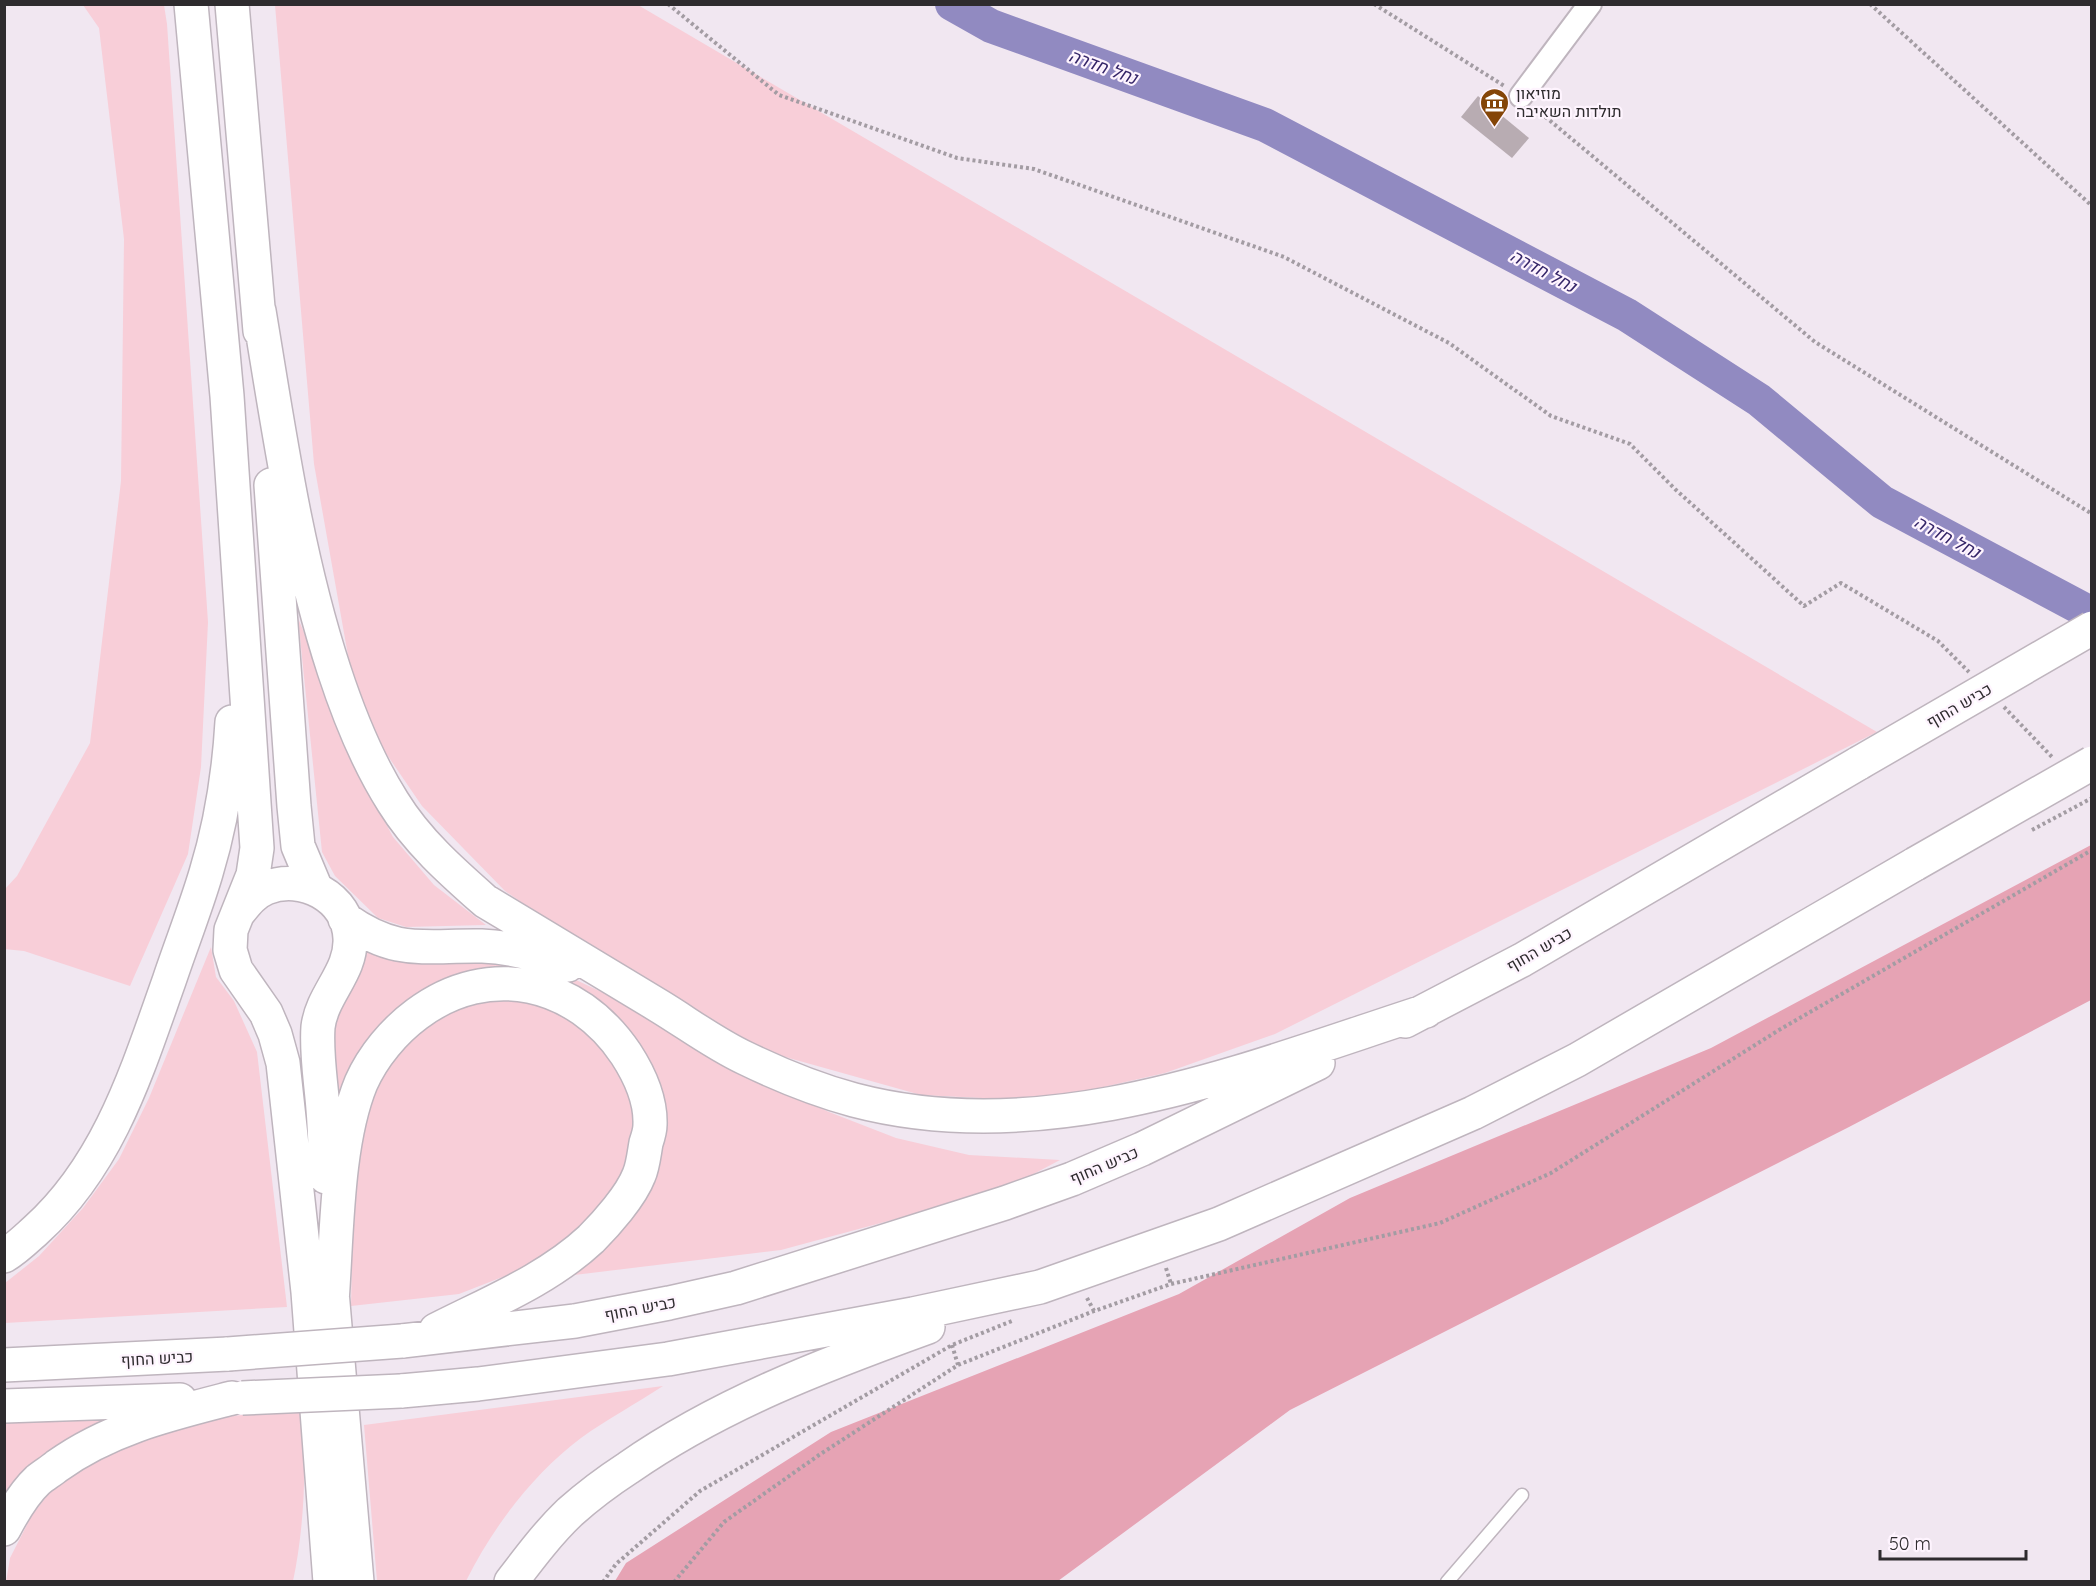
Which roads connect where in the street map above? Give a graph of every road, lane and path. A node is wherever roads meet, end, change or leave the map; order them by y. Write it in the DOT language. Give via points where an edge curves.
graph roads {
  1 [pos="191,4"];
  2 [pos="232,4"];
  3 [pos="668,4"];
  4 [pos="1374,4"];
  5 [pos="1590,4"];
  6 [pos="1870,4"];
  7 [pos="1521,96"];
  8 [pos="2091,206"];
  9 [pos="259,311"];
  10 [pos="2091,514"];
  11 [pos="240,615"];
  12 [pos="2091,628"];
  13 [pos="1970,674"];
  14 [pos="2002,706"];
  15 [pos="2091,763"];
  16 [pos="2059,764"];
  17 [pos="2091,850"];
  18 [pos="316,889"];
  19 [pos="239,912"];
  20 [pos="345,919"];
  21 [pos="662,1008"];
  22 [pos="1426,1011"];
  23 [pos="4,1256"];
  24 [pos="1164,1261"];
  25 [pos="1171,1284"];
  26 [pos="1040,1287"];
  27 [pos="1085,1293"];
  28 [pos="332,1302"];
  29 [pos="1094,1311"];
  30 [pos="408,1341"];
  31 [pos="952,1345"];
  32 [pos="4,1365"];
  33 [pos="958,1365"];
  34 [pos="237,1398"];
  35 [pos="4,1406"];
  36 [pos="319,1452"];
  37 [pos="1522,1495"];
  38 [pos="4,1529"];
  39 [pos="310,1581"];
  40 [pos="330,1581"];
  41 [pos="357,1581"];
  42 [pos="512,1581"];
  43 [pos="674,1581"];
  44 [pos="1447,1581"];
  1 -- 11 [label="highway" via="227,396"];
  2 -- 9 [label="highway"];
  3 -- 13 [label="path" via="779,95 957,158 1034,169 1284,257 1449,343 1551,416 1630,444 1804,606 1841,583 1938,641"];
  4 -- 7 [label="path"];
  5 -- 7 [label="street"];
  6 -- 8 [label="path"];
  7 -- 10 [label="path" via="1815,342"];
  9 -- 18 [label="highway" via="294,806 298,846"];
  9 -- 21 [label="highway" via="307,575 324,640 347,709 388,795 421,841 485,901"];
  11 -- 19 [label="highway" via="257,848 253,876"];
  11 -- 23 [label="highway" via="230,751 221,813 206,875 139,1066 106,1141 78,1184 50,1218"];
  12 -- 22 [label="highway, כביש החוף, bridge" via="1522,960"];
  14 -- 16 [label="path"];
  15 -- 26 [label="highway, bridge" via="1577,1060 1473,1113 1219,1224"];
  17 -- 25 [label="path" via="1779,1030 1551,1173 1440,1223"];
  18 -- 19 [label="highway" via="299,884 265,888"];
  18 -- 20 [label="highway" via="333,901"];
  19 -- 36 [label="highway" via="231,930 230,951 236,970 266,1013 283,1063 308,1292"];
  20 -- 21 [label="highway" via="373,937 394,944 503,948 547,958"];
  20 -- 28 [label="highway" via="350,954 323,1008 319,1025"];
  21 -- 22 [label="highway" via="742,1057 799,1082 854,1100 969,1115 1040,1114 1105,1106 1175,1090"];
  22 -- 30 [label="highway, כביש החוף" via="1142,1149 1005,1203 736,1288 575,1321"];
  24 -- 25 [label="path"];
  25 -- 29 [label="path"];
  26 -- 34 [label="highway, bridge" via="668,1359 401,1391"];
  26 -- 42 [label="highway" via="830,1362 691,1428 610,1480 570,1512"];
  27 -- 29 [label="path"];
  28 -- 30 [label="highway" via="348,1127 362,1082 389,1039 428,1006 477,985 501,982 550,992 578,1006 603,1024 633,1066 645,1094 650,1125 639,1176 591,1239 559,1265"];
  28 -- 41 [label="highway"];
  29 -- 33 [label="path"];
  30 -- 32 [label="highway, כביש החוף, bridge"];
  31 -- 33 [label="path"];
  33 -- 43 [label="path" via="724,1522"];
  34 -- 35 [label="highway"];
  34 -- 38 [label="highway" via="144,1422 103,1438 38,1480"];
  36 -- 39 [label="highway" via="320,1502"];
  36 -- 40 [label="highway"];
  37 -- 44 [label="lane"];
}
